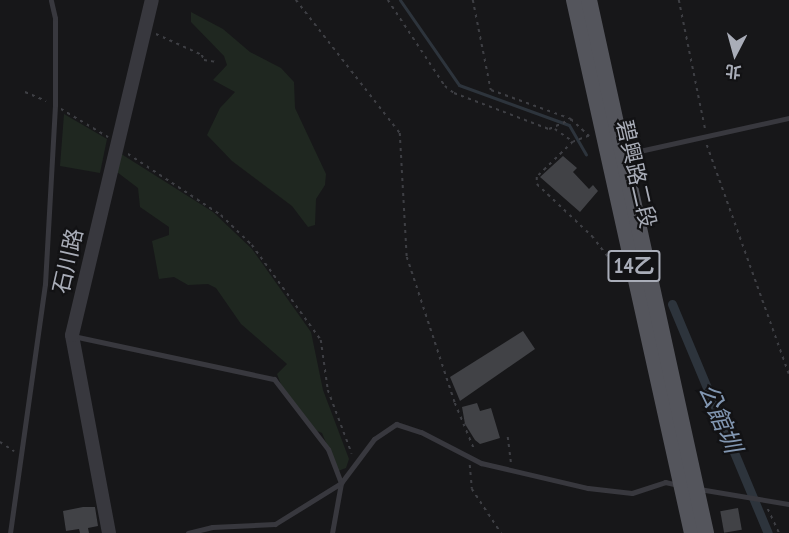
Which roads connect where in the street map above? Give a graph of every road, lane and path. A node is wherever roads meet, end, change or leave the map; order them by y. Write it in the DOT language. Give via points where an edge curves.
graph roads {
  1 [pos="51,0"];
  2 [pos="152,0"];
  3 [pos="296,0"];
  4 [pos="388,0"];
  5 [pos="473,0"];
  6 [pos="574,0"];
  7 [pos="589,0"];
  8 [pos="679,0"];
  9 [pos="144,28"];
  10 [pos="216,62"];
  11 [pos="25,92"];
  12 [pos="55,105"];
  13 [pos="789,118"];
  14 [pos="571,119"];
  15 [pos="555,129"];
  16 [pos="589,136"];
  17 [pos="704,138"];
  18 [pos="573,142"];
  19 [pos="606,145"];
  20 [pos="115,146"];
  21 [pos="623,154"];
  22 [pos="635,274"];
  23 [pos="72,335"];
  24 [pos="789,374"];
  25 [pos="508,437"];
  26 [pos="0,442"];
  27 [pos="23,456"];
  28 [pos="470,458"];
  29 [pos="481,463"];
  30 [pos="356,464"];
  31 [pos="511,468"];
  32 [pos="341,483"];
  33 [pos="689,487"];
  34 [pos="761,499"];
  35 [pos="789,504"];
  36 [pos="10,533"];
  37 [pos="109,533"];
  38 [pos="188,533"];
  39 [pos="332,533"];
  40 [pos="501,533"];
  41 [pos="692,533"];
  42 [pos="706,533"];
  43 [pos="779,533"];
  1 -- 12 [label="lane" via="55,18"];
  2 -- 9 [label="street, 石川路"];
  3 -- 29 [label="path" via="400,133 407,257 458,412"];
  4 -- 15 [label="path" via="445,86 539,127"];
  5 -- 14 [label="path" via="491,90"];
  6 -- 19 [label="main road, 碧興路二段 / 14乙"];
  7 -- 21 [label="main road, 碧興路二段 / 14乙"];
  8 -- 17 [label="path"];
  9 -- 10 [label="path" via="202,55 204,60"];
  9 -- 20 [label="street, 石川路"];
  11 -- 12 [label="path"];
  12 -- 20 [label="path" via="110,138"];
  12 -- 27 [label="lane" via="45,284"];
  13 -- 17 [label="lane"];
  14 -- 15 [label="path"];
  14 -- 16 [label="path"];
  15 -- 18 [label="path"];
  16 -- 18 [label="path"];
  16 -- 19 [label="path"];
  17 -- 21 [label="lane"];
  17 -- 24 [label="path"];
  18 -- 22 [label="path" via="537,177 537,184 592,236 620,275"];
  19 -- 21 [label="lane"];
  19 -- 22 [label="main road, 碧興路二段 / 14乙"];
  20 -- 23 [label="street, 石川路"];
  20 -- 30 [label="path" via="221,215 252,245 321,340 328,390"];
  21 -- 33 [label="main road, 碧興路二段 / 14乙"];
  22 -- 33 [label="main road, 碧興路二段 / 14乙"];
  23 -- 32 [label="lane" via="274,379 328,449"];
  23 -- 37 [label="street, 石川路"];
  25 -- 31 [label="path"];
  26 -- 27 [label="path"];
  27 -- 36 [label="lane"];
  28 -- 29 [label="lane"];
  28 -- 30 [label="lane" via="421,432 396,424 374,439"];
  28 -- 40 [label="path" via="472,489"];
  29 -- 31 [label="lane"];
  30 -- 32 [label="lane"];
  31 -- 33 [label="lane" via="618,493 632,493 665,482"];
  32 -- 38 [label="lane" via="275,524 212,527"];
  32 -- 39 [label="lane"];
  33 -- 34 [label="lane"];
  33 -- 41 [label="main road, 碧興路二段 / 14乙"];
  33 -- 42 [label="main road, 碧興路二段 / 14乙"];
  34 -- 35 [label="lane"];
  34 -- 43 [label="path"];
}
